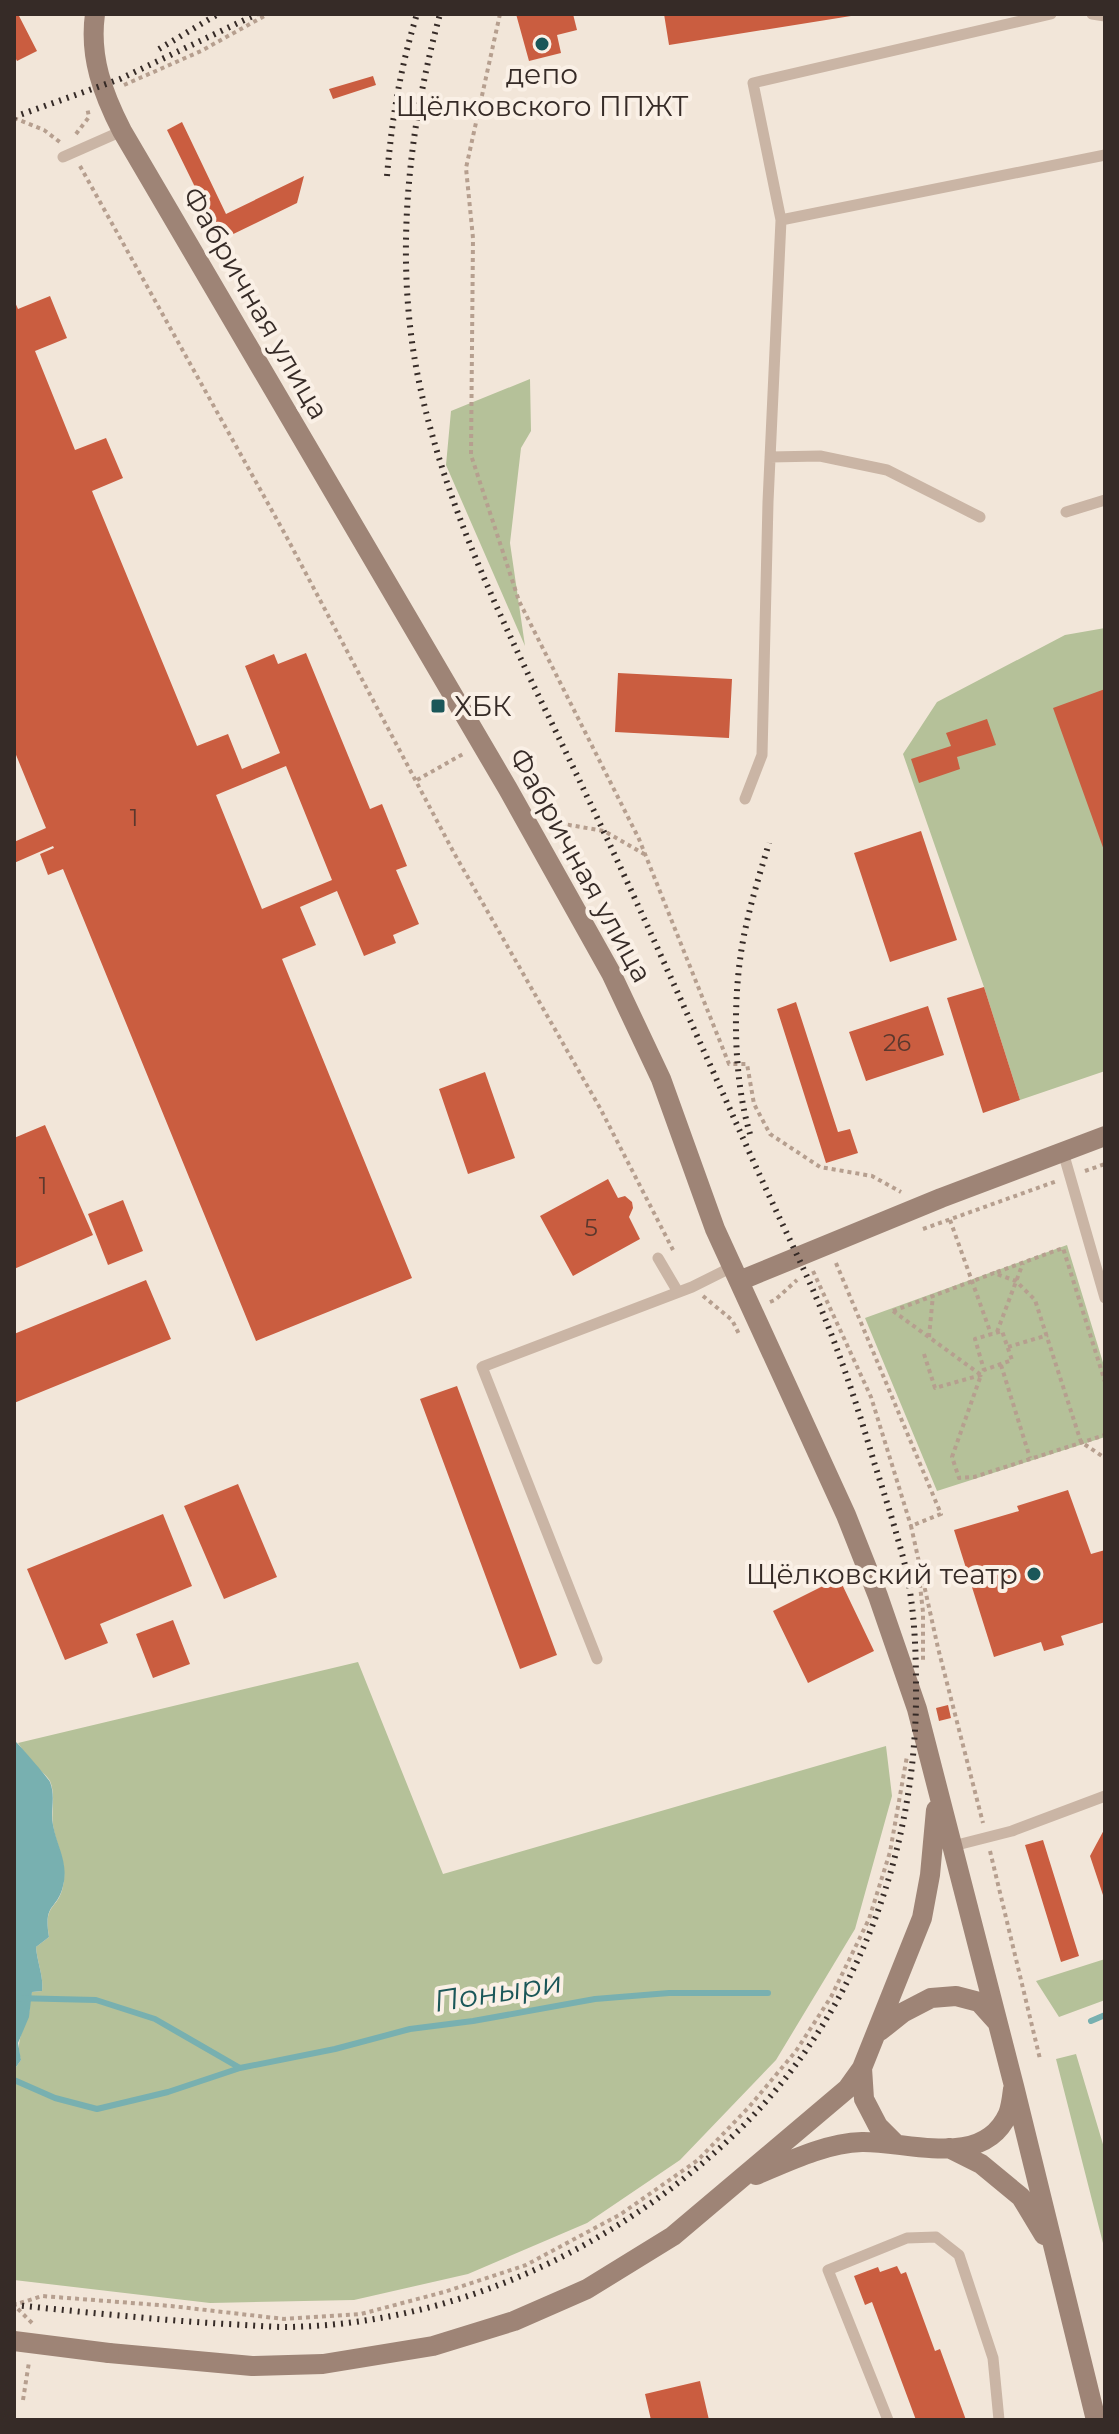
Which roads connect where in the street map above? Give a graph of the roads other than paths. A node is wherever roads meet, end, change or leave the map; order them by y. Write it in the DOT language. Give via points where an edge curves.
graph roads {
  1 [pos="95,14"];
  2 [pos="1051,14"];
  3 [pos="1092,14"];
  4 [pos="1105,16"];
  5 [pos="122,131"];
  6 [pos="68,155"];
  7 [pos="1105,155"];
  8 [pos="781,220"];
  9 [pos="770,457"];
  10 [pos="1105,500"];
  11 [pos="1066,512"];
  12 [pos="980,517"];
  13 [pos="745,799"];
  14 [pos="1105,1136"];
  15 [pos="1063,1152"];
  16 [pos="658,1258"];
  17 [pos="735,1274"];
  18 [pos="678,1292"];
  19 [pos="1105,1298"];
  20 [pos="597,1659"];
  21 [pos="937,1786"];
  22 [pos="1105,1796"];
  23 [pos="953,1846"];
  24 [pos="998,2023"];
  25 [pos="877,2033"];
  26 [pos="862,2068"];
  27 [pos="1014,2086"];
  28 [pos="896,2144"];
  29 [pos="948,2148"];
  30 [pos="738,2182"];
  31 [pos="1056,2255"];
  32 [pos="14,2341"];
  33 [pos="888,2420"];
  34 [pos="999,2420"];
  35 [pos="1096,2420"];
  1 -- 5 [label="street, Фабричная улица" via="99,78"];
  2 -- 8 [label="lane" via="753,83"];
  3 -- 4 [label="lane"];
  5 -- 6 [label="lane"];
  5 -- 17 [label="street, Фабричная улица" via="611,973 661,1079"];
  7 -- 8 [label="lane"];
  8 -- 9 [label="lane"];
  9 -- 12 [label="lane" via="820,456 887,470"];
  9 -- 13 [label="lane" via="762,755"];
  10 -- 11 [label="lane"];
  14 -- 15 [label="street"];
  15 -- 17 [label="street"];
  15 -- 19 [label="lane"];
  16 -- 18 [label="lane"];
  17 -- 18 [label="lane"];
  17 -- 21 [label="street, Фабричная улица" via="878,1596"];
  18 -- 20 [label="lane" via="482,1367"];
  21 -- 23 [label="street, Фабричная улица"];
  21 -- 25 [label="street, Фабричная улица" via="936,1831 922,1918"];
  22 -- 23 [label="lane" via="1012,1831"];
  23 -- 24 [label="street, Фабричная улица"];
  24 -- 25 [label="street" via="979,2002 956,1996 931,1998"];
  24 -- 27 [label="street, Фабричная улица"];
  25 -- 26 [label="street, Фабричная улица"];
  26 -- 28 [label="street" via="864,2099 878,2126"];
  26 -- 30 [label="street" via="847,2089"];
  27 -- 29 [label="street, Фабричная улица" via="1008,2113 995,2134 975,2145"];
  27 -- 31 [label="street, Фабричная улица"];
  28 -- 29 [label="street, Фабричная улица"];
  28 -- 30 [label="street, Фабричная улица" via="860,2142 811,2153"];
  29 -- 31 [label="street, Фабричная улица" via="981,2164 1021,2197"];
  30 -- 32 [label="street, bridge" via="673,2236 587,2289 514,2321 433,2346 323,2364 252,2366"];
  31 -- 35 [label="street, Фабричная улица"];
  33 -- 34 [label="lane" via="828,2270 907,2238 936,2237 959,2255 993,2358"];
}
